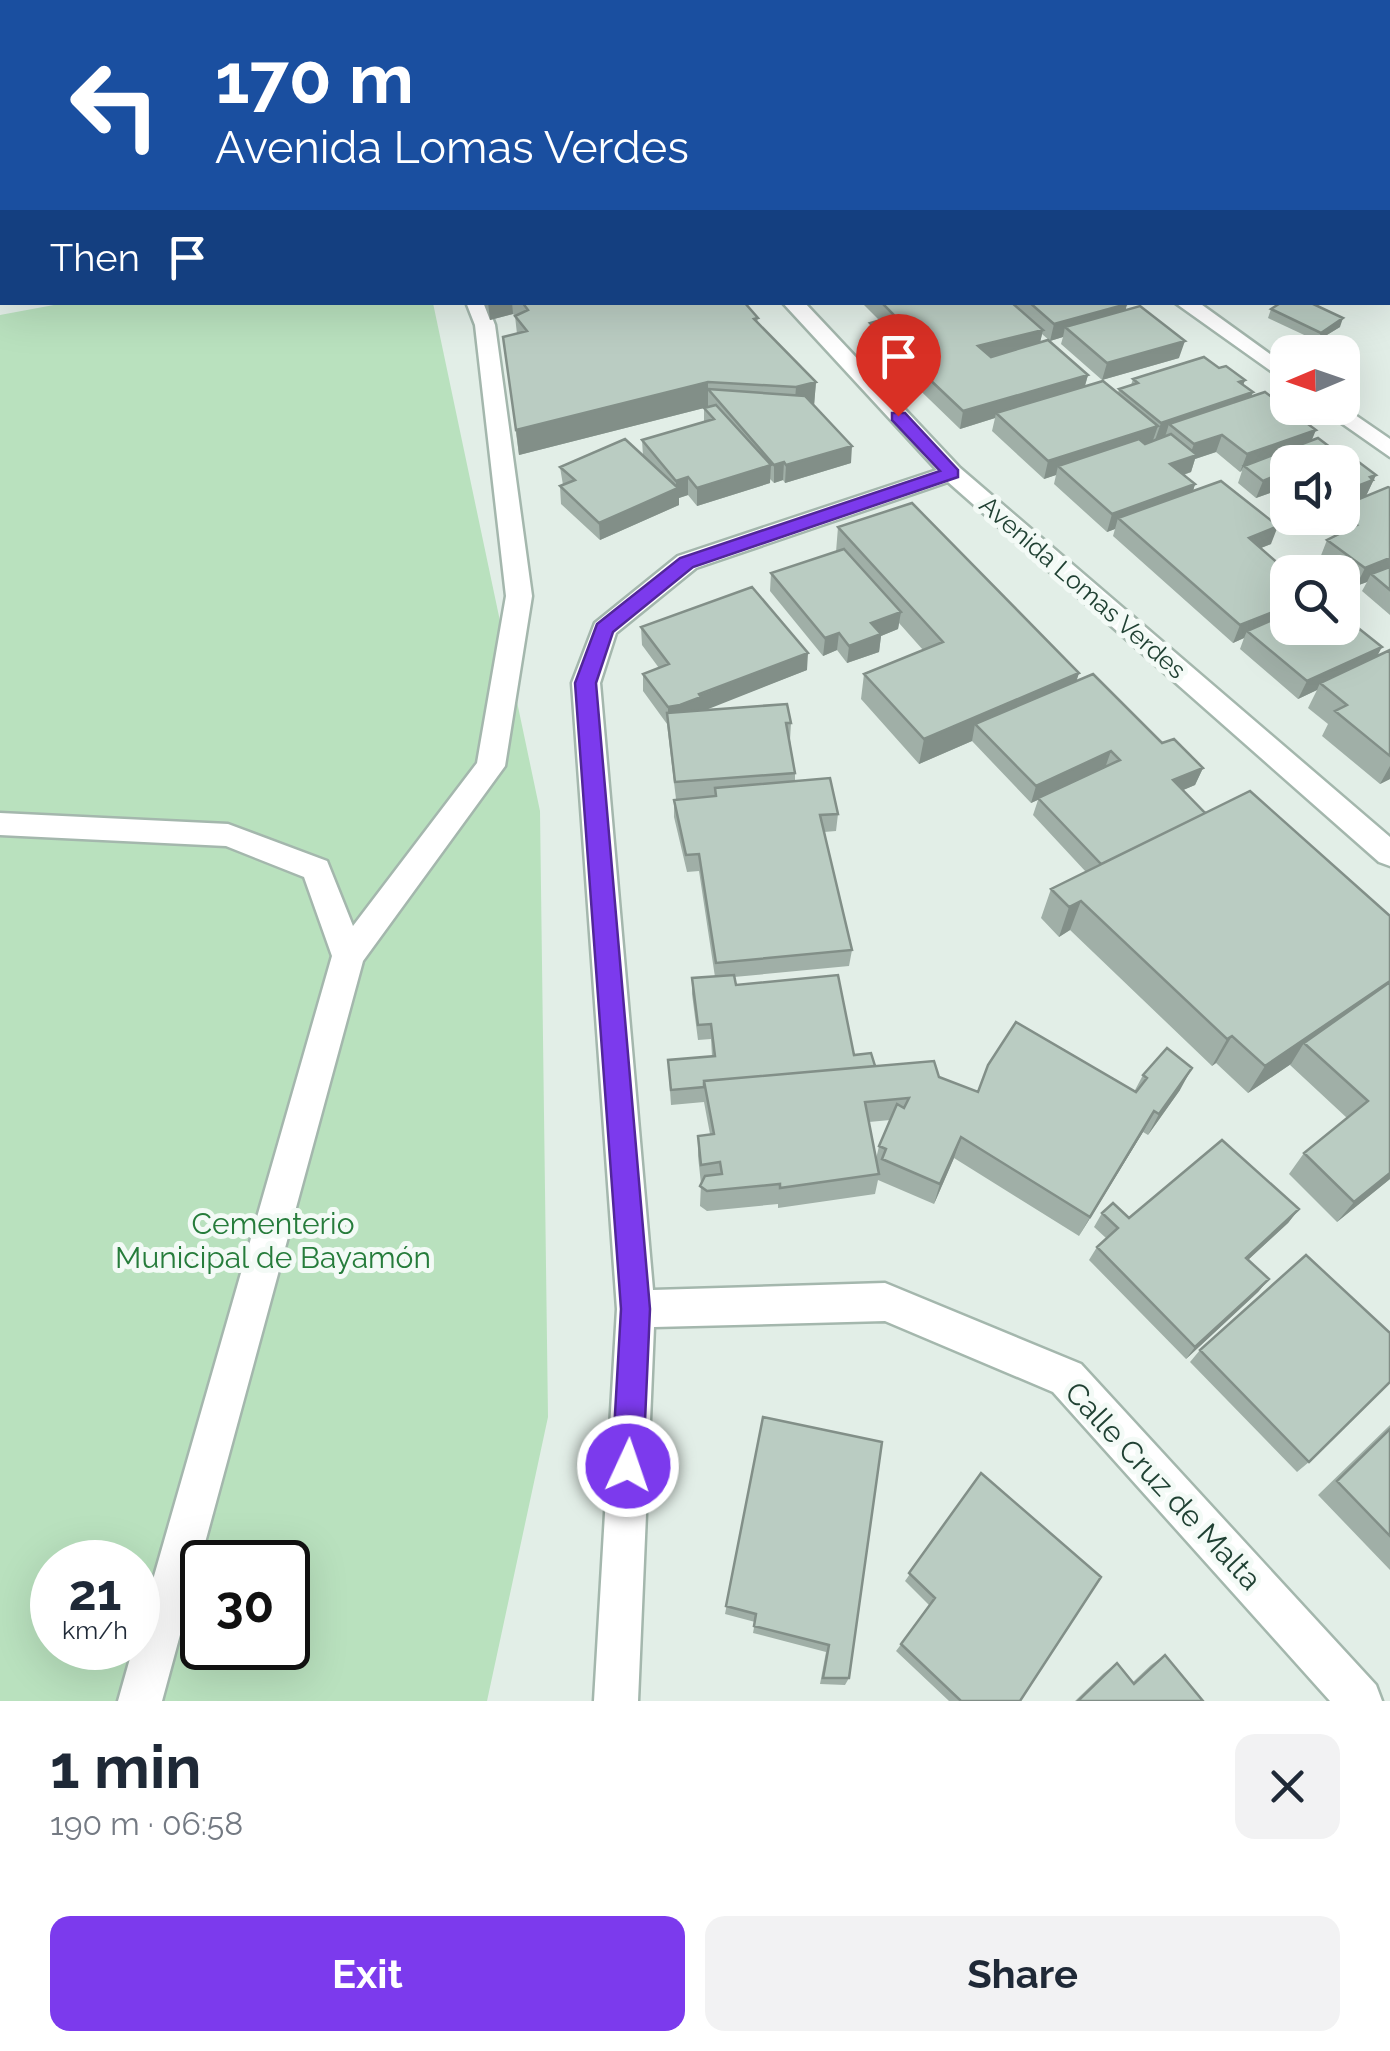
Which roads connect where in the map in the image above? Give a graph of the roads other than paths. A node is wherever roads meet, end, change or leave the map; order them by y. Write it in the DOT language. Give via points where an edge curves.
graph roads {
  1 [pos="477,305"];
  2 [pos="795,305"];
  3 [pos="1188,305"];
  4 [pos="1270,363"];
  5 [pos="1355,425"];
  6 [pos="1390,450"];
  7 [pos="952,474"];
  8 [pos="0,824"];
  9 [pos="1390,854"];
  10 [pos="348,956"];
  11 [pos="636,1309"];
  12 [pos="140,1701"];
  13 [pos="616,1701"];
  14 [pos="1360,1701"];
  1 -- 10 [label="street" via="519,596 491,766"];
  2 -- 7 [label="street, Avenida Lomas Verdes"];
  3 -- 4 [label="street"];
  5 -- 6 [label="street"];
  7 -- 9 [label="street, Avenida Lomas Verdes"];
  7 -- 11 [label="street" via="686,562 604,629 586,683"];
  8 -- 10 [label="street" via="228,836 316,868"];
  10 -- 12 [label="street"];
  11 -- 13 [label="street"];
  11 -- 14 [label="street, Calle Cruz de Malta" via="885,1302 1067,1378"];
}
